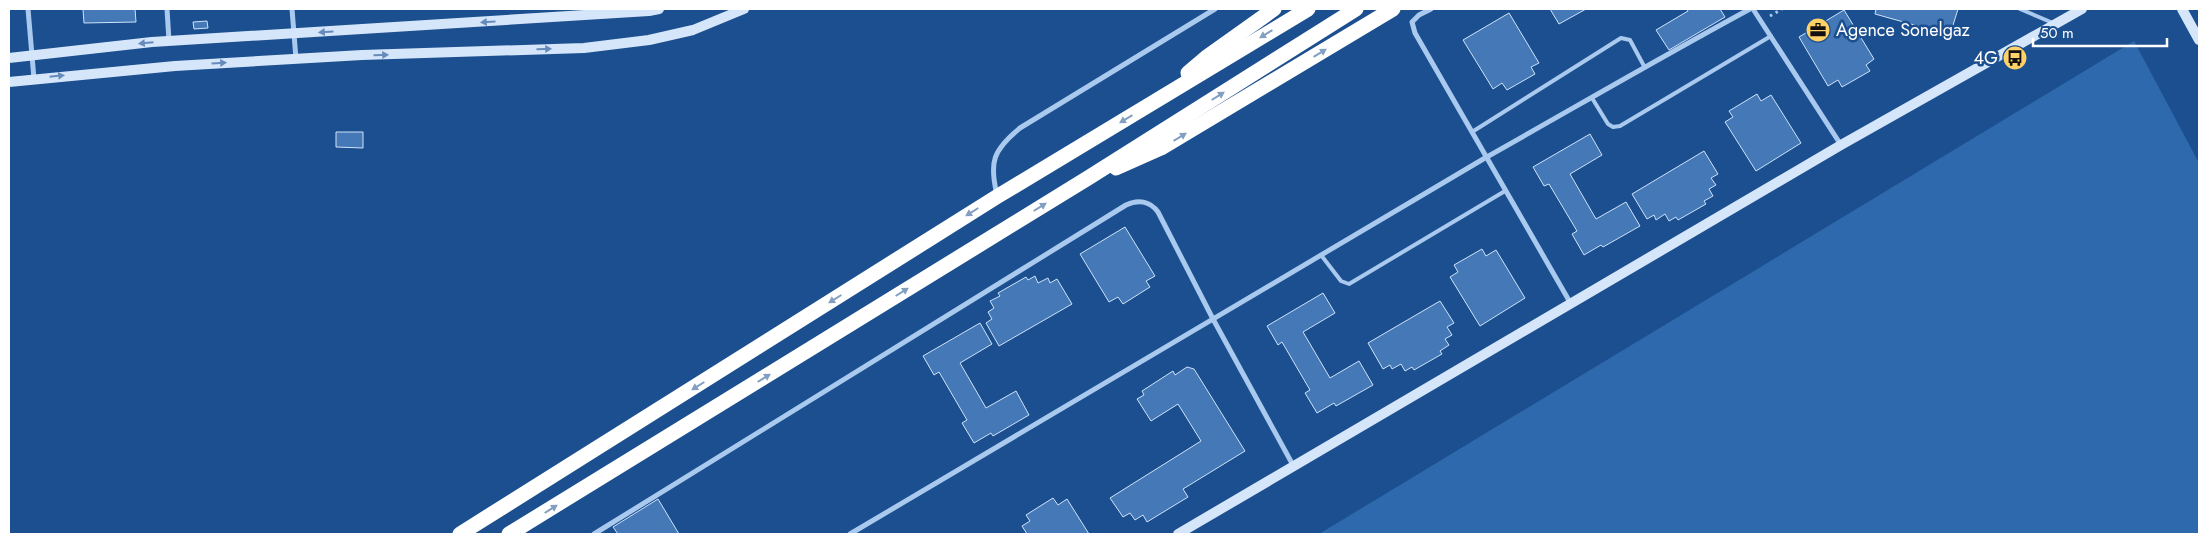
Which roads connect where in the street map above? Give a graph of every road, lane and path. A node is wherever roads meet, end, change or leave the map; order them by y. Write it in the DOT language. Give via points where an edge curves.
graph roads {
  1 [pos="28,9"];
  2 [pos="167,9"];
  3 [pos="292,9"];
  4 [pos="659,9"];
  5 [pos="744,9"];
  6 [pos="1215,9"];
  7 [pos="1308,9"];
  8 [pos="1356,9"];
  9 [pos="1393,9"];
  10 [pos="1431,9"];
  11 [pos="1752,9"];
  12 [pos="2020,9"];
  13 [pos="2082,9"];
  14 [pos="2182,9"];
  15 [pos="1267,11"];
  16 [pos="2056,24"];
  17 [pos="294,34"];
  18 [pos="1771,36"];
  19 [pos="2199,40"];
  20 [pos="169,41"];
  21 [pos="32,55"];
  22 [pos="9,58"];
  23 [pos="296,59"];
  24 [pos="1644,66"];
  25 [pos="34,79"];
  26 [pos="9,82"];
  27 [pos="1168,94"];
  28 [pos="1592,98"];
  29 [pos="1472,132"];
  30 [pos="1841,145"];
  31 [pos="1485,158"];
  32 [pos="1088,178"];
  33 [pos="1504,191"];
  34 [pos="998,196"];
  35 [pos="1321,255"];
  36 [pos="1571,304"];
  37 [pos="1213,319"];
  38 [pos="1294,467"];
  39 [pos="460,534"];
  40 [pos="509,534"];
  41 [pos="594,534"];
  42 [pos="850,534"];
  43 [pos="1178,534"];
  1 -- 21 [label="street"];
  2 -- 20 [label="street"];
  3 -- 17 [label="street"];
  4 -- 17 [label="street, one-way"];
  23 -- 5 [label="street, one-way" via="584,48 649,40 693,30"];
  6 -- 34 [label="street" via="1005,140 995,155 992,168"];
  7 -- 27 [label="highway, one-way"];
  32 -- 8 [label="highway, one-way"];
  32 -- 9 [label="highway, one-way" via="1161,148"];
  10 -- 29 [label="street" via="1412,22 1415,32"];
  11 -- 18 [label="street"];
  11 -- 24 [label="street"];
  12 -- 16 [label="lane"];
  13 -- 16 [label="street"];
  14 -- 19 [label="street"];
  15 -- 27 [label="highway" via="1208,56"];
  16 -- 30 [label="street"];
  17 -- 20 [label="street"];
  17 -- 23 [label="street"];
  18 -- 28 [label="lane" via="1620,126 1608,124"];
  18 -- 30 [label="street"];
  20 -- 21 [label="street, one-way"];
  21 -- 22 [label="street"];
  21 -- 25 [label="street"];
  25 -- 23 [label="street, one-way"];
  24 -- 28 [label="street"];
  24 -- 29 [label="lane" via="1630,40 1620,38"];
  25 -- 26 [label="street"];
  27 -- 34 [label="highway, one-way"];
  28 -- 31 [label="street"];
  29 -- 31 [label="street"];
  30 -- 36 [label="street"];
  31 -- 33 [label="street"];
  31 -- 35 [label="street"];
  40 -- 32 [label="highway, one-way"];
  33 -- 35 [label="lane" via="1349,284 1342,281"];
  33 -- 36 [label="street"];
  34 -- 39 [label="highway, one-way"];
  35 -- 37 [label="street"];
  36 -- 38 [label="street"];
  37 -- 38 [label="street"];
  37 -- 41 [label="street" via="1158,212 1146,202 1130,203"];
  37 -- 42 [label="street"];
  38 -- 43 [label="street"];
}
